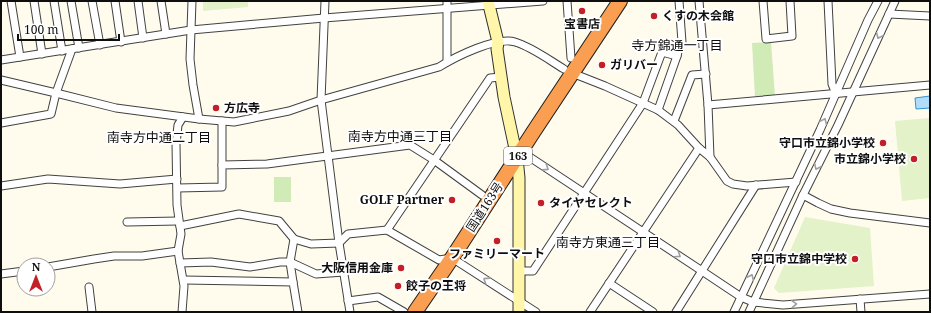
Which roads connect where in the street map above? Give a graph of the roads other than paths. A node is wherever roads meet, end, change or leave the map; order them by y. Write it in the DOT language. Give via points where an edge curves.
graph roads {
  1 [pos="11,1"];
  2 [pos="34,1"];
  3 [pos="54,1"];
  4 [pos="71,1"];
  5 [pos="92,1"];
  6 [pos="115,1"];
  7 [pos="138,1"];
  8 [pos="161,1"];
  9 [pos="192,1"];
  10 [pos="325,1"];
  11 [pos="543,1"];
  12 [pos="567,1"];
  13 [pos="609,1"];
  14 [pos="620,1"];
  15 [pos="679,1"];
  16 [pos="699,1"];
  17 [pos="763,1"];
  18 [pos="790,1"];
  19 [pos="828,1"];
  20 [pos="878,1"];
  21 [pos="895,1"];
  22 [pos="489,3"];
  23 [pos="447,5"];
  24 [pos="889,14"];
  25 [pos="930,16"];
  26 [pos="324,18"];
  27 [pos="191,30"];
  28 [pos="166,34"];
  29 [pos="143,38"];
  30 [pos="121,42"];
  31 [pos="498,42"];
  32 [pos="100,45"];
  33 [pos="76,49"];
  34 [pos="62,51"];
  35 [pos="42,54"];
  36 [pos="677,56"];
  37 [pos="20,57"];
  38 [pos="1,60"];
  39 [pos="447,62"];
  40 [pos="569,66"];
  41 [pos="706,74"];
  42 [pos="501,77"];
  43 [pos="1,80"];
  44 [pos="930,85"];
  45 [pos="853,92"];
  46 [pos="56,93"];
  47 [pos="836,94"];
  48 [pos="321,100"];
  49 [pos="643,103"];
  50 [pos="708,105"];
  51 [pos="658,110"];
  52 [pos="183,117"];
  53 [pos="199,119"];
  54 [pos="222,121"];
  55 [pos="674,121"];
  56 [pos="1,123"];
  57 [pos="699,148"];
  58 [pos="517,152"];
  59 [pos="329,155"];
  60 [pos="710,157"];
  61 [pos="434,160"];
  62 [pos="222,165"];
  63 [pos="177,179"];
  64 [pos="796,182"];
  65 [pos="756,185"];
  66 [pos="1,186"];
  67 [pos="178,188"];
  68 [pos="585,193"];
  69 [pos="482,195"];
  70 [pos="803,195"];
  71 [pos="127,222"];
  72 [pos="179,223"];
  73 [pos="930,223"];
  74 [pos="387,230"];
  75 [pos="643,232"];
  76 [pos="294,239"];
  77 [pos="339,243"];
  78 [pos="178,251"];
  79 [pos="446,259"];
  80 [pos="290,262"];
  81 [pos="180,264"];
  82 [pos="56,265"];
  83 [pos="519,271"];
  84 [pos="16,272"];
  85 [pos="344,272"];
  86 [pos="702,272"];
  87 [pos="1,274"];
  88 [pos="184,280"];
  89 [pos="293,282"];
  90 [pos="609,283"];
  91 [pos="89,287"];
  92 [pos="930,294"];
  93 [pos="741,297"];
  94 [pos="860,299"];
  95 [pos="348,301"];
  96 [pos="753,302"];
  97 [pos="519,306"];
  98 [pos="92,312"];
  99 [pos="182,312"];
  100 [pos="298,312"];
  101 [pos="350,312"];
  102 [pos="405,312"];
  103 [pos="415,312"];
  104 [pos="536,312"];
  105 [pos="590,312"];
  106 [pos="653,312"];
  107 [pos="676,312"];
  108 [pos="734,312"];
  109 [pos="749,312"];
  110 [pos="861,312"];
  1 -- 37 [label="street"];
  2 -- 35 [label="street"];
  3 -- 34 [label="street"];
  4 -- 33 [label="street"];
  5 -- 32 [label="street"];
  6 -- 30 [label="street"];
  7 -- 29 [label="street"];
  8 -- 28 [label="street"];
  9 -- 27 [label="street"];
  10 -- 26 [label="street"];
  11 -- 22 [label="street"];
  12 -- 40 [label="street"];
  13 -- 40 [label="highway, 国道163号 / 163"];
  14 -- 40 [label="highway, 国道163号 / 163"];
  15 -- 36 [label="street" via="682,42"];
  16 -- 41 [label="street"];
  17 -- 18 [label="street" via="766,39 792,36"];
  19 -- 47 [label="street" via="832,84"];
  20 -- 47 [label="street"];
  21 -- 24 [label="street"];
  22 -- 23 [label="street"];
  22 -- 31 [label="street"];
  23 -- 26 [label="street"];
  23 -- 39 [label="street"];
  24 -- 25 [label="street"];
  24 -- 45 [label="street, one-way"];
  26 -- 27 [label="street"];
  26 -- 48 [label="street"];
  27 -- 28 [label="street"];
  27 -- 53 [label="street" via="190,59"];
  28 -- 29 [label="street"];
  29 -- 30 [label="street"];
  30 -- 32 [label="street"];
  31 -- 39 [label="street"];
  31 -- 40 [label="street" via="514,41"];
  31 -- 42 [label="street"];
  32 -- 33 [label="street"];
  33 -- 34 [label="street"];
  33 -- 46 [label="street"];
  34 -- 35 [label="street"];
  35 -- 37 [label="street"];
  36 -- 49 [label="street" via="662,52"];
  36 -- 51 [label="street"];
  37 -- 38 [label="street"];
  39 -- 48 [label="street" via="440,67"];
  40 -- 49 [label="street"];
  40 -- 58 [label="highway, 国道163号 / 163"];
  41 -- 50 [label="street"];
  41 -- 55 [label="street" via="692,75"];
  42 -- 58 [label="street"];
  42 -- 61 [label="street" via="490,78"];
  43 -- 46 [label="street"];
  44 -- 45 [label="street"];
  45 -- 47 [label="street"];
  45 -- 70 [label="street, one-way"];
  46 -- 52 [label="street" via="116,108"];
  46 -- 56 [label="street" via="51,114"];
  47 -- 50 [label="street"];
  64 -- 47 [label="street, one-way"];
  48 -- 54 [label="street" via="289,112 234,122"];
  48 -- 59 [label="street"];
  49 -- 51 [label="street"];
  49 -- 68 [label="street"];
  50 -- 60 [label="street"];
  51 -- 55 [label="street"];
  52 -- 53 [label="street"];
  52 -- 63 [label="street" via="178,125 176,144"];
  53 -- 54 [label="street"];
  54 -- 62 [label="street"];
  55 -- 57 [label="street"];
  57 -- 60 [label="street"];
  57 -- 75 [label="street"];
  58 -- 68 [label="street, one-way"];
  58 -- 69 [label="highway, 国道163号 / 163"];
  58 -- 79 [label="highway, 国道163号 / 163"];
  58 -- 83 [label="street"];
  59 -- 61 [label="street" via="410,145"];
  59 -- 62 [label="street" via="267,164"];
  59 -- 77 [label="street"];
  60 -- 65 [label="street" via="727,181 747,186"];
  61 -- 69 [label="street"];
  61 -- 74 [label="street"];
  62 -- 67 [label="street" via="222,187"];
  63 -- 66 [label="street" via="120,184 48,179"];
  63 -- 67 [label="street"];
  64 -- 65 [label="street"];
  93 -- 64 [label="street, one-way"];
  65 -- 86 [label="street"];
  67 -- 72 [label="street"];
  68 -- 75 [label="street"];
  68 -- 83 [label="street" via="533,271"];
  69 -- 79 [label="highway, 国道163号 / 163"];
  70 -- 73 [label="street" via="831,209"];
  70 -- 96 [label="street"];
  71 -- 72 [label="street"];
  72 -- 76 [label="street" via="239,214 279,221"];
  72 -- 78 [label="street"];
  74 -- 77 [label="street" via="348,234"];
  74 -- 79 [label="street"];
  75 -- 86 [label="street, one-way"];
  75 -- 90 [label="street"];
  76 -- 77 [label="street" via="311,244"];
  76 -- 80 [label="street"];
  77 -- 85 [label="street"];
  78 -- 81 [label="street"];
  78 -- 82 [label="street" via="94,258"];
  97 -- 79 [label="street, one-way"];
  79 -- 102 [label="highway, 国道163号 / 163"];
  79 -- 103 [label="highway, 国道163号 / 163"];
  80 -- 81 [label="street" via="250,267 212,262"];
  80 -- 85 [label="street" via="316,274"];
  80 -- 89 [label="street"];
  81 -- 88 [label="street"];
  83 -- 97 [label="street"];
  84 -- 87 [label="street"];
  85 -- 95 [label="street"];
  86 -- 93 [label="street"];
  86 -- 107 [label="street"];
  88 -- 89 [label="street"];
  88 -- 99 [label="street"];
  89 -- 100 [label="street"];
  90 -- 105 [label="street"];
  90 -- 106 [label="street"];
  91 -- 98 [label="street"];
  92 -- 94 [label="street"];
  93 -- 96 [label="street"];
  93 -- 108 [label="street"];
  96 -- 94 [label="street, one-way" via="783,304"];
  94 -- 110 [label="street"];
  95 -- 101 [label="street"];
  95 -- 102 [label="street" via="378,297"];
  96 -- 109 [label="street"];
  97 -- 104 [label="street"];
}
